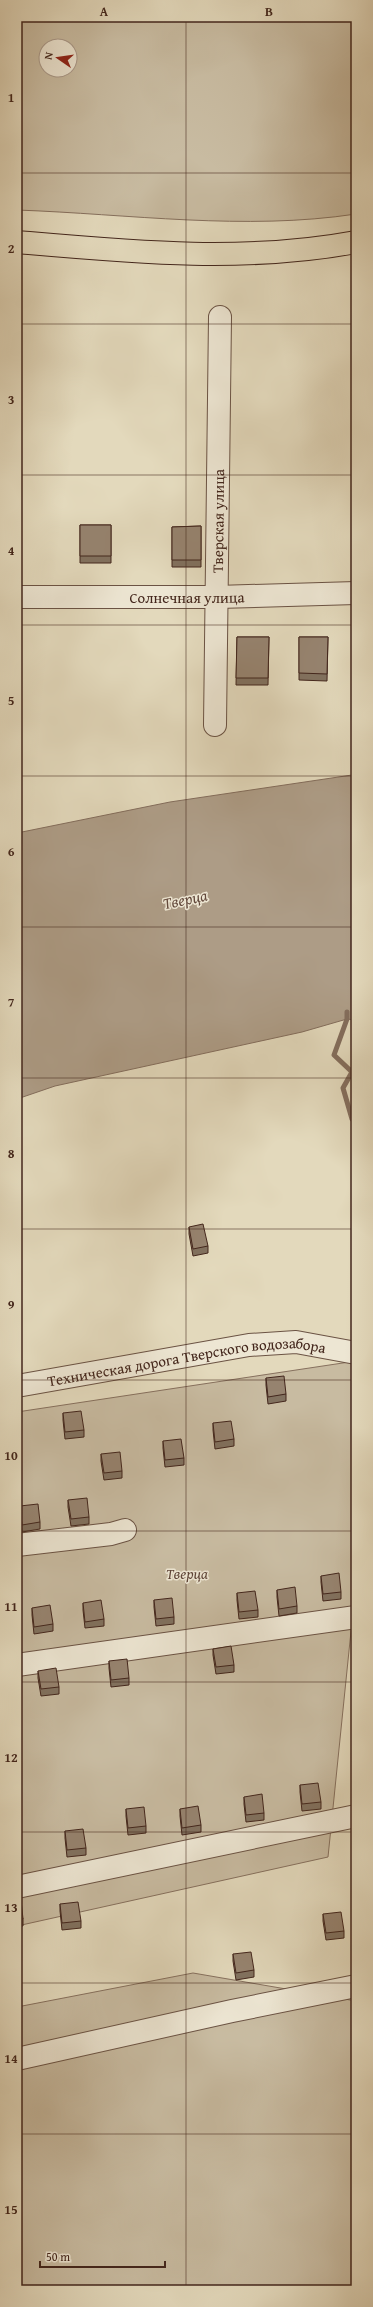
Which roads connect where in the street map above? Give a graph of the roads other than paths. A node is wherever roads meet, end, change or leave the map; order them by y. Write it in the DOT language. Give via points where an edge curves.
graph roads {
  1 [pos="17,242"];
  2 [pos="356,242"];
  3 [pos="220,317"];
  4 [pos="356,593"];
  5 [pos="17,597"];
  6 [pos="217,597"];
  7 [pos="215,725"];
  8 [pos="356,1353"];
  9 [pos="17,1386"];
  10 [pos="125,1530"];
  11 [pos="17,1545"];
  12 [pos="356,1617"];
  13 [pos="17,1665"];
  14 [pos="356,1816"];
  15 [pos="17,1886"];
  16 [pos="356,1986"];
  17 [pos="17,2059"];
  1 -- 2 [label="main road" via="136,253 208,255 280,252"];
  3 -- 6 [label="street, Тверская улица"];
  4 -- 6 [label="street, Солнечная улица"];
  5 -- 6 [label="street, Солнечная улица"];
  6 -- 7 [label="street, Тверская улица"];
  8 -- 9 [label="street, Техническая дорога Тверского водозабора" via="296,1342 249,1345"];
  10 -- 11 [label="street" via="111,1534"];
  12 -- 13 [label="street"];
  14 -- 15 [label="street"];
  16 -- 17 [label="street"];
}
